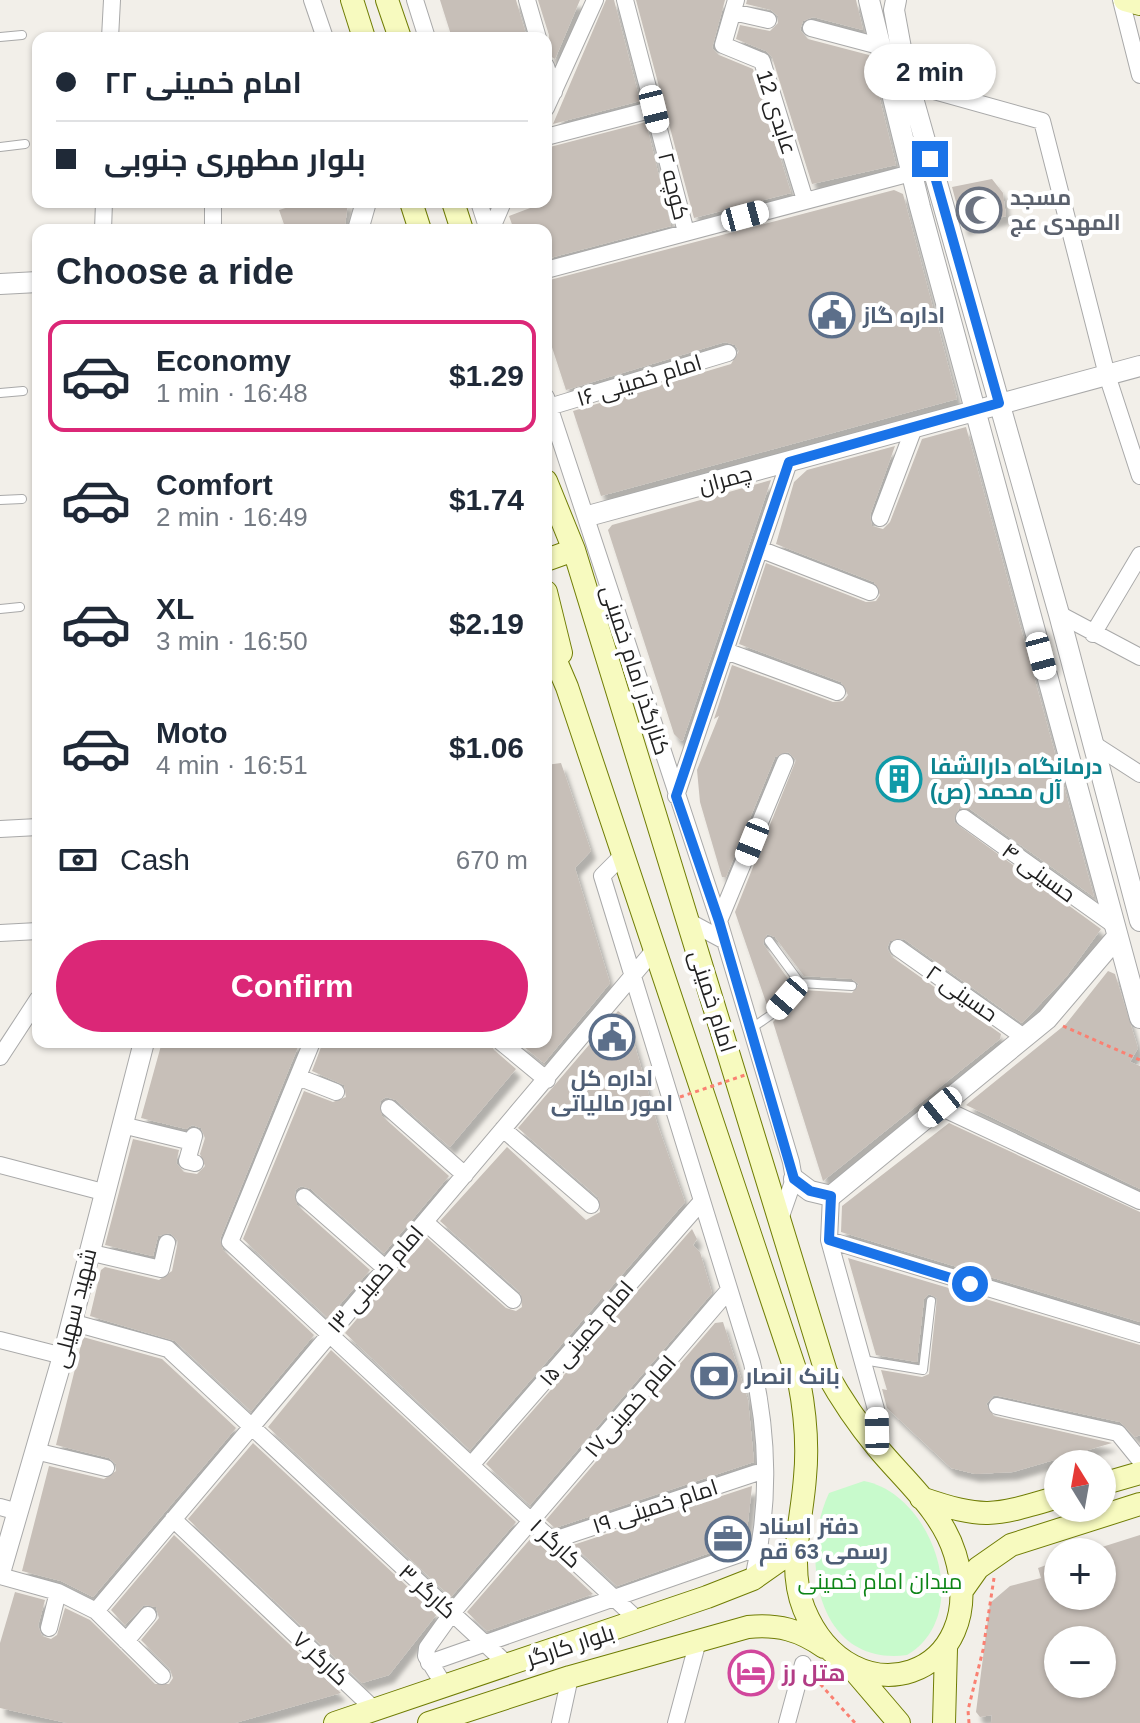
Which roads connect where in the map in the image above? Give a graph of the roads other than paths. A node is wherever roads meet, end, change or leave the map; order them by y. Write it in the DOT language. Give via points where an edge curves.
graph roads {
  1 [pos="112,0"];
  2 [pos="312,0"];
  3 [pos="352,0"];
  4 [pos="387,0"];
  5 [pos="415,0"];
  6 [pos="527,0"];
  7 [pos="595,0"];
  8 [pos="625,0"];
  9 [pos="869,0"];
  10 [pos="896,0"];
  11 [pos="1123,0"];
  12 [pos="1140,4"];
  13 [pos="734,6"];
  14 [pos="768,20"];
  15 [pos="811,28"];
  16 [pos="110,32"];
  17 [pos="323,32"];
  18 [pos="362,32"];
  19 [pos="398,32"];
  20 [pos="425,32"];
  21 [pos="536,32"];
  22 [pos="22,35"];
  23 [pos="0,37"];
  24 [pos="879,46"];
  25 [pos="1140,75"];
  26 [pos="909,84"];
  27 [pos="552,86"];
  28 [pos="554,92"];
  29 [pos="552,96"];
  30 [pos="654,109"];
  31 [pos="552,135"];
  32 [pos="25,144"];
  33 [pos="0,147"];
  34 [pos="911,173"];
  35 [pos="805,200"];
  36 [pos="686,232"];
  37 [pos="552,268"];
  38 [pos="32,282"];
  39 [pos="0,284"];
  40 [pos="728,353"];
  41 [pos="1140,366"];
  42 [pos="1107,375"];
  43 [pos="967,379"];
  44 [pos="992,380"];
  45 [pos="23,391"];
  46 [pos="0,393"];
  47 [pos="552,401"];
  48 [pos="999,403"];
  49 [pos="975,411"];
  50 [pos="552,413"];
  51 [pos="914,428"];
  52 [pos="1009,444"];
  53 [pos="985,446"];
  54 [pos="789,462"];
  55 [pos="1140,476"];
  56 [pos="552,496"];
  57 [pos="22,499"];
  58 [pos="0,500"];
  59 [pos="588,516"];
  60 [pos="880,518"];
  61 [pos="574,550"];
  62 [pos="762,550"];
  63 [pos="1140,555"];
  64 [pos="552,558"];
  65 [pos="870,592"];
  66 [pos="20,607"];
  67 [pos="0,609"];
  68 [pos="1059,614"];
  69 [pos="552,619"];
  70 [pos="1093,634"];
  71 [pos="726,651"];
  72 [pos="552,652"];
  73 [pos="1140,657"];
  74 [pos="567,687"];
  75 [pos="837,692"];
  76 [pos="1092,743"];
  77 [pos="785,762"];
  78 [pos="1140,774"];
  79 [pos="676,796"];
  80 [pos="964,818"];
  81 [pos="32,827"];
  82 [pos="0,829"];
  83 [pos="624,854"];
  84 [pos="1139,910"];
  85 [pos="686,920"];
  86 [pos="719,921"];
  87 [pos="32,931"];
  88 [pos="1116,931"];
  89 [pos="0,933"];
  90 [pos="725,941"];
  91 [pos="769,941"];
  92 [pos="656,948"];
  93 [pos="898,948"];
  94 [pos="631,980"];
  95 [pos="800,983"];
  96 [pos="852,986"];
  97 [pos="32,1008"];
  98 [pos="1140,1018"];
  99 [pos="751,1029"];
  100 [pos="1025,1038"];
  101 [pos="142,1048"];
  102 [pos="310,1048"];
  103 [pos="508,1048"];
  104 [pos="0,1057"];
  105 [pos="298,1077"];
  106 [pos="547,1080"];
  107 [pos="336,1092"];
  108 [pos="940,1107"];
  109 [pos="389,1108"];
  110 [pos="122,1125"];
  111 [pos="503,1129"];
  112 [pos="195,1163"];
  113 [pos="0,1165"];
  114 [pos="465,1175"];
  115 [pos="794,1179"];
  116 [pos="103,1192"];
  117 [pos="831,1196"];
  118 [pos="304,1197"];
  119 [pos="1140,1201"];
  120 [pos="701,1202"];
  121 [pos="591,1205"];
  122 [pos="780,1219"];
  123 [pos="425,1222"];
  124 [pos="829,1240"];
  125 [pos="167,1243"];
  126 [pos="88,1252"];
  127 [pos="385,1268"];
  128 [pos="728,1291"];
  129 [pos="513,1300"];
  130 [pos="931,1301"];
  131 [pos="71,1322"];
  132 [pos="328,1334"];
  133 [pos="1140,1334"];
  134 [pos="0,1340"];
  135 [pos="63,1356"];
  136 [pos="862,1360"];
  137 [pos="997,1406"];
  138 [pos="250,1425"];
  139 [pos="877,1448"];
  140 [pos="35,1451"];
  141 [pos="1140,1460"];
  142 [pos="472,1464"];
  143 [pos="106,1468"];
  144 [pos="756,1473"];
  145 [pos="1140,1473"];
  146 [pos="1116,1480"];
  147 [pos="921,1498"];
  148 [pos="1044,1501"];
  149 [pos="1140,1504"];
  150 [pos="9,1510"];
  151 [pos="990,1515"];
  152 [pos="173,1519"];
  153 [pos="532,1521"];
  154 [pos="554,1540"];
  155 [pos="760,1547"];
  156 [pos="797,1548"];
  157 [pos="1004,1548"];
  158 [pos="0,1574"];
  159 [pos="753,1579"];
  160 [pos="58,1592"];
  161 [pos="961,1592"];
  162 [pos="614,1598"];
  163 [pos="96,1611"];
  164 [pos="669,1611"];
  165 [pos="452,1613"];
  166 [pos="148,1615"];
  167 [pos="640,1622"];
  168 [pos="49,1628"];
  169 [pos="126,1641"];
  170 [pos="689,1642"];
  171 [pos="484,1643"];
  172 [pos="946,1649"];
  173 [pos="840,1658"];
  174 [pos="429,1663"];
  175 [pos="803,1664"];
  176 [pos="508,1665"];
  177 [pos="162,1676"];
  178 [pos="570,1677"];
  179 [pos="444,1685"];
  180 [pos="375,1710"];
  181 [pos="459,1718"];
  182 [pos="335,1723"];
  183 [pos="429,1723"];
  184 [pos="560,1723"];
  185 [pos="676,1723"];
  186 [pos="787,1723"];
  187 [pos="899,1723"];
  188 [pos="944,1723"];
  1 -- 16 [label="street"];
  2 -- 17 [label="street"];
  3 -- 18 [label="main road"];
  4 -- 19 [label="main road"];
  5 -- 20 [label="street"];
  6 -- 21 [label="street"];
  7 -- 28 [label="street"];
  8 -- 30 [label="street, کوچه ۲"];
  9 -- 24 [label="street"];
  10 -- 26 [label="street"];
  11 -- 12 [label="main road"];
  11 -- 25 [label="street"];
  13 -- 14 [label="street"];
  13 -- 35 [label="street, عابدی 12" via="723,45 762,61"];
  15 -- 24 [label="street"];
  22 -- 23 [label="lane"];
  24 -- 34 [label="street"];
  26 -- 42 [label="street" via="1042,121"];
  26 -- 44 [label="street"];
  27 -- 28 [label="street"];
  28 -- 29 [label="street"];
  30 -- 31 [label="street"];
  30 -- 36 [label="street, کوچه ۲"];
  32 -- 33 [label="lane"];
  34 -- 35 [label="street"];
  34 -- 43 [label="street"];
  35 -- 36 [label="street"];
  36 -- 37 [label="street"];
  38 -- 39 [label="street"];
  40 -- 47 [label="street, امام خمینی ۱۶"];
  41 -- 42 [label="street, چمران"];
  42 -- 48 [label="street, چمران"];
  42 -- 55 [label="street"];
  43 -- 44 [label="street" via="978,387 987,387"];
  43 -- 49 [label="street"];
  44 -- 48 [label="street"];
  45 -- 46 [label="lane"];
  48 -- 49 [label="street, چمران"];
  48 -- 52 [label="street"];
  49 -- 51 [label="street, چمران"];
  49 -- 53 [label="street"];
  50 -- 59 [label="street, کنارگذر امام خمینی"];
  51 -- 54 [label="street, چمران"];
  51 -- 60 [label="street"];
  52 -- 53 [label="street" via="995,434"];
  52 -- 68 [label="street"];
  53 -- 88 [label="street"];
  54 -- 59 [label="street, چمران"];
  54 -- 62 [label="street"];
  56 -- 61 [label="main road, امام خمینی"];
  57 -- 58 [label="lane"];
  59 -- 79 [label="street, کنارگذر امام خمینی"];
  61 -- 64 [label="main road"];
  61 -- 85 [label="main road, امام خمینی"];
  62 -- 65 [label="street"];
  62 -- 71 [label="street"];
  63 -- 70 [label="street"];
  66 -- 67 [label="lane"];
  68 -- 70 [label="street"];
  68 -- 76 [label="street"];
  69 -- 74 [label="main road"];
  70 -- 73 [label="street"];
  71 -- 75 [label="street"];
  71 -- 79 [label="street"];
  72 -- 74 [label="main road, امام خمینی"];
  74 -- 83 [label="main road, امام خمینی"];
  76 -- 78 [label="street"];
  76 -- 84 [label="street"];
  77 -- 86 [label="street"];
  79 -- 86 [label="street, کنارگذر امام خمینی"];
  80 -- 88 [label="street, حسینی ۴"];
  81 -- 82 [label="street"];
  83 -- 92 [label="main road, امام خمینی"];
  83 -- 94 [label="street" via="602,876"];
  85 -- 90 [label="street"];
  85 -- 122 [label="main road, امام خمینی"];
  86 -- 90 [label="street, کنارگذر امام خمینی"];
  87 -- 89 [label="street"];
  88 -- 98 [label="street"];
  88 -- 100 [label="street" via="1047,1019"];
  90 -- 99 [label="street, کنارگذر امام خمینی"];
  91 -- 95 [label="lane"];
  92 -- 94 [label="street, امام خمینی ۱۳"];
  92 -- 156 [label="main road, امام خمینی" via="799,1381 806,1475"];
  93 -- 100 [label="street, حسینی ۲"];
  94 -- 106 [label="street, امام خمینی ۱۳"];
  94 -- 120 [label="street"];
  95 -- 96 [label="lane"];
  95 -- 99 [label="lane" via="775,1012"];
  97 -- 104 [label="street"];
  99 -- 115 [label="street, کنارگذر امام خمینی"];
  100 -- 108 [label="street"];
  101 -- 110 [label="street, شهید سهیلی"];
  102 -- 105 [label="street"];
  103 -- 106 [label="street"];
  105 -- 107 [label="street"];
  105 -- 132 [label="street, کارگر ۱" via="230,1242"];
  106 -- 111 [label="street, امام خمینی ۱۳"];
  108 -- 117 [label="street"];
  108 -- 119 [label="street"];
  109 -- 114 [label="street"];
  110 -- 112 [label="street" via="193,1139 187,1161"];
  110 -- 116 [label="street, شهید سهیلی"];
  111 -- 114 [label="street, امام خمینی ۱۳"];
  111 -- 121 [label="street"];
  113 -- 116 [label="street"];
  114 -- 123 [label="street, امام خمینی ۱۳"];
  115 -- 117 [label="street" via="810,1191"];
  115 -- 122 [label="street"];
  116 -- 126 [label="street, شهید سهیلی"];
  117 -- 124 [label="street"];
  118 -- 127 [label="street"];
  120 -- 128 [label="street"];
  120 -- 142 [label="street, امام خمینی ۱۵"];
  122 -- 139 [label="main road, امام خمینی" via="826,1372"];
  123 -- 127 [label="street, امام خمینی ۱۳"];
  123 -- 129 [label="street"];
  124 -- 133 [label="street"];
  124 -- 136 [label="street"];
  125 -- 126 [label="street" via="161,1269"];
  126 -- 131 [label="street, شهید سهیلی"];
  127 -- 132 [label="street, امام خمینی ۱۳"];
  128 -- 153 [label="street, امام خمینی۱۷"];
  128 -- 155 [label="street" via="763,1409 767,1470"];
  130 -- 136 [label="lane" via="923,1370"];
  131 -- 135 [label="street, شهید سهیلی"];
  131 -- 138 [label="street, کارگر ۳" via="168,1349"];
  132 -- 138 [label="street, امام خمینی ۱۳"];
  132 -- 142 [label="street, کارگر ۱"];
  134 -- 135 [label="street"];
  135 -- 140 [label="street, شهید سهیلی"];
  136 -- 139 [label="street" via="877,1413"];
  137 -- 141 [label="street" via="1118,1433"];
  138 -- 152 [label="street, امام خمینی ۱۳"];
  138 -- 165 [label="street, کارگر ۳"];
  139 -- 147 [label="main road, امام خمینی"];
  140 -- 143 [label="street"];
  140 -- 150 [label="street, شهید سهیلی"];
  142 -- 153 [label="street, کارگر ۱"];
  144 -- 154 [label="street, امام خمینی ۱۹"];
  145 -- 146 [label="main road"];
  147 -- 151 [label="main road"];
  147 -- 161 [label="main road" via="949,1539"];
  148 -- 151 [label="main road"];
  149 -- 157 [label="main road"];
  150 -- 158 [label="street, شهید سهیلی"];
  151 -- 157 [label="main road" via="984,1525 986,1537"];
  152 -- 163 [label="street, امام خمینی ۱۳"];
  152 -- 180 [label="street, کارگر ۷"];
  153 -- 154 [label="street, کارگر ۱"];
  153 -- 165 [label="street, امام خمینی۱۷"];
  154 -- 162 [label="street, کارگر ۱"];
  155 -- 159 [label="street"];
  155 -- 162 [label="street"];
  156 -- 159 [label="main road, بلوار کارگر"];
  156 -- 173 [label="main road" via="796,1577 805,1611"];
  157 -- 161 [label="main road" via="978,1568"];
  158 -- 160 [label="street"];
  159 -- 164 [label="main road, بلوار کارگر"];
  160 -- 163 [label="street"];
  160 -- 168 [label="street"];
  161 -- 172 [label="main road"];
  162 -- 167 [label="street, کارگر ۱"];
  162 -- 171 [label="street"];
  163 -- 169 [label="street"];
  164 -- 167 [label="main road, بلوار کارگر"];
  164 -- 170 [label="main road" via="692,1612 703,1622"];
  165 -- 171 [label="street, کارگر ۳"];
  165 -- 174 [label="street, امام خمینی۱۷" via="427,1648"];
  166 -- 169 [label="street"];
  167 -- 176 [label="main road, بلوار کارگر"];
  169 -- 177 [label="street"];
  170 -- 173 [label="main road, بلوار کارگر" via="769,1625 804,1633"];
  170 -- 178 [label="main road, بلوار کارگر"];
  170 -- 185 [label="street"];
  171 -- 174 [label="street"];
  171 -- 176 [label="street, کارگر ۳"];
  172 -- 173 [label="main road" via="906,1676 877,1676"];
  172 -- 188 [label="main road"];
  173 -- 187 [label="main road"];
  174 -- 179 [label="street"];
  175 -- 186 [label="street"];
  176 -- 179 [label="main road, بلوار کارگر"];
  178 -- 181 [label="main road, بلوار کارگر"];
  178 -- 184 [label="street"];
  179 -- 180 [label="main road, بلوار کارگر"];
  180 -- 182 [label="main road, بلوار کارگر"];
  181 -- 183 [label="main road, بلوار کارگر"];
}
